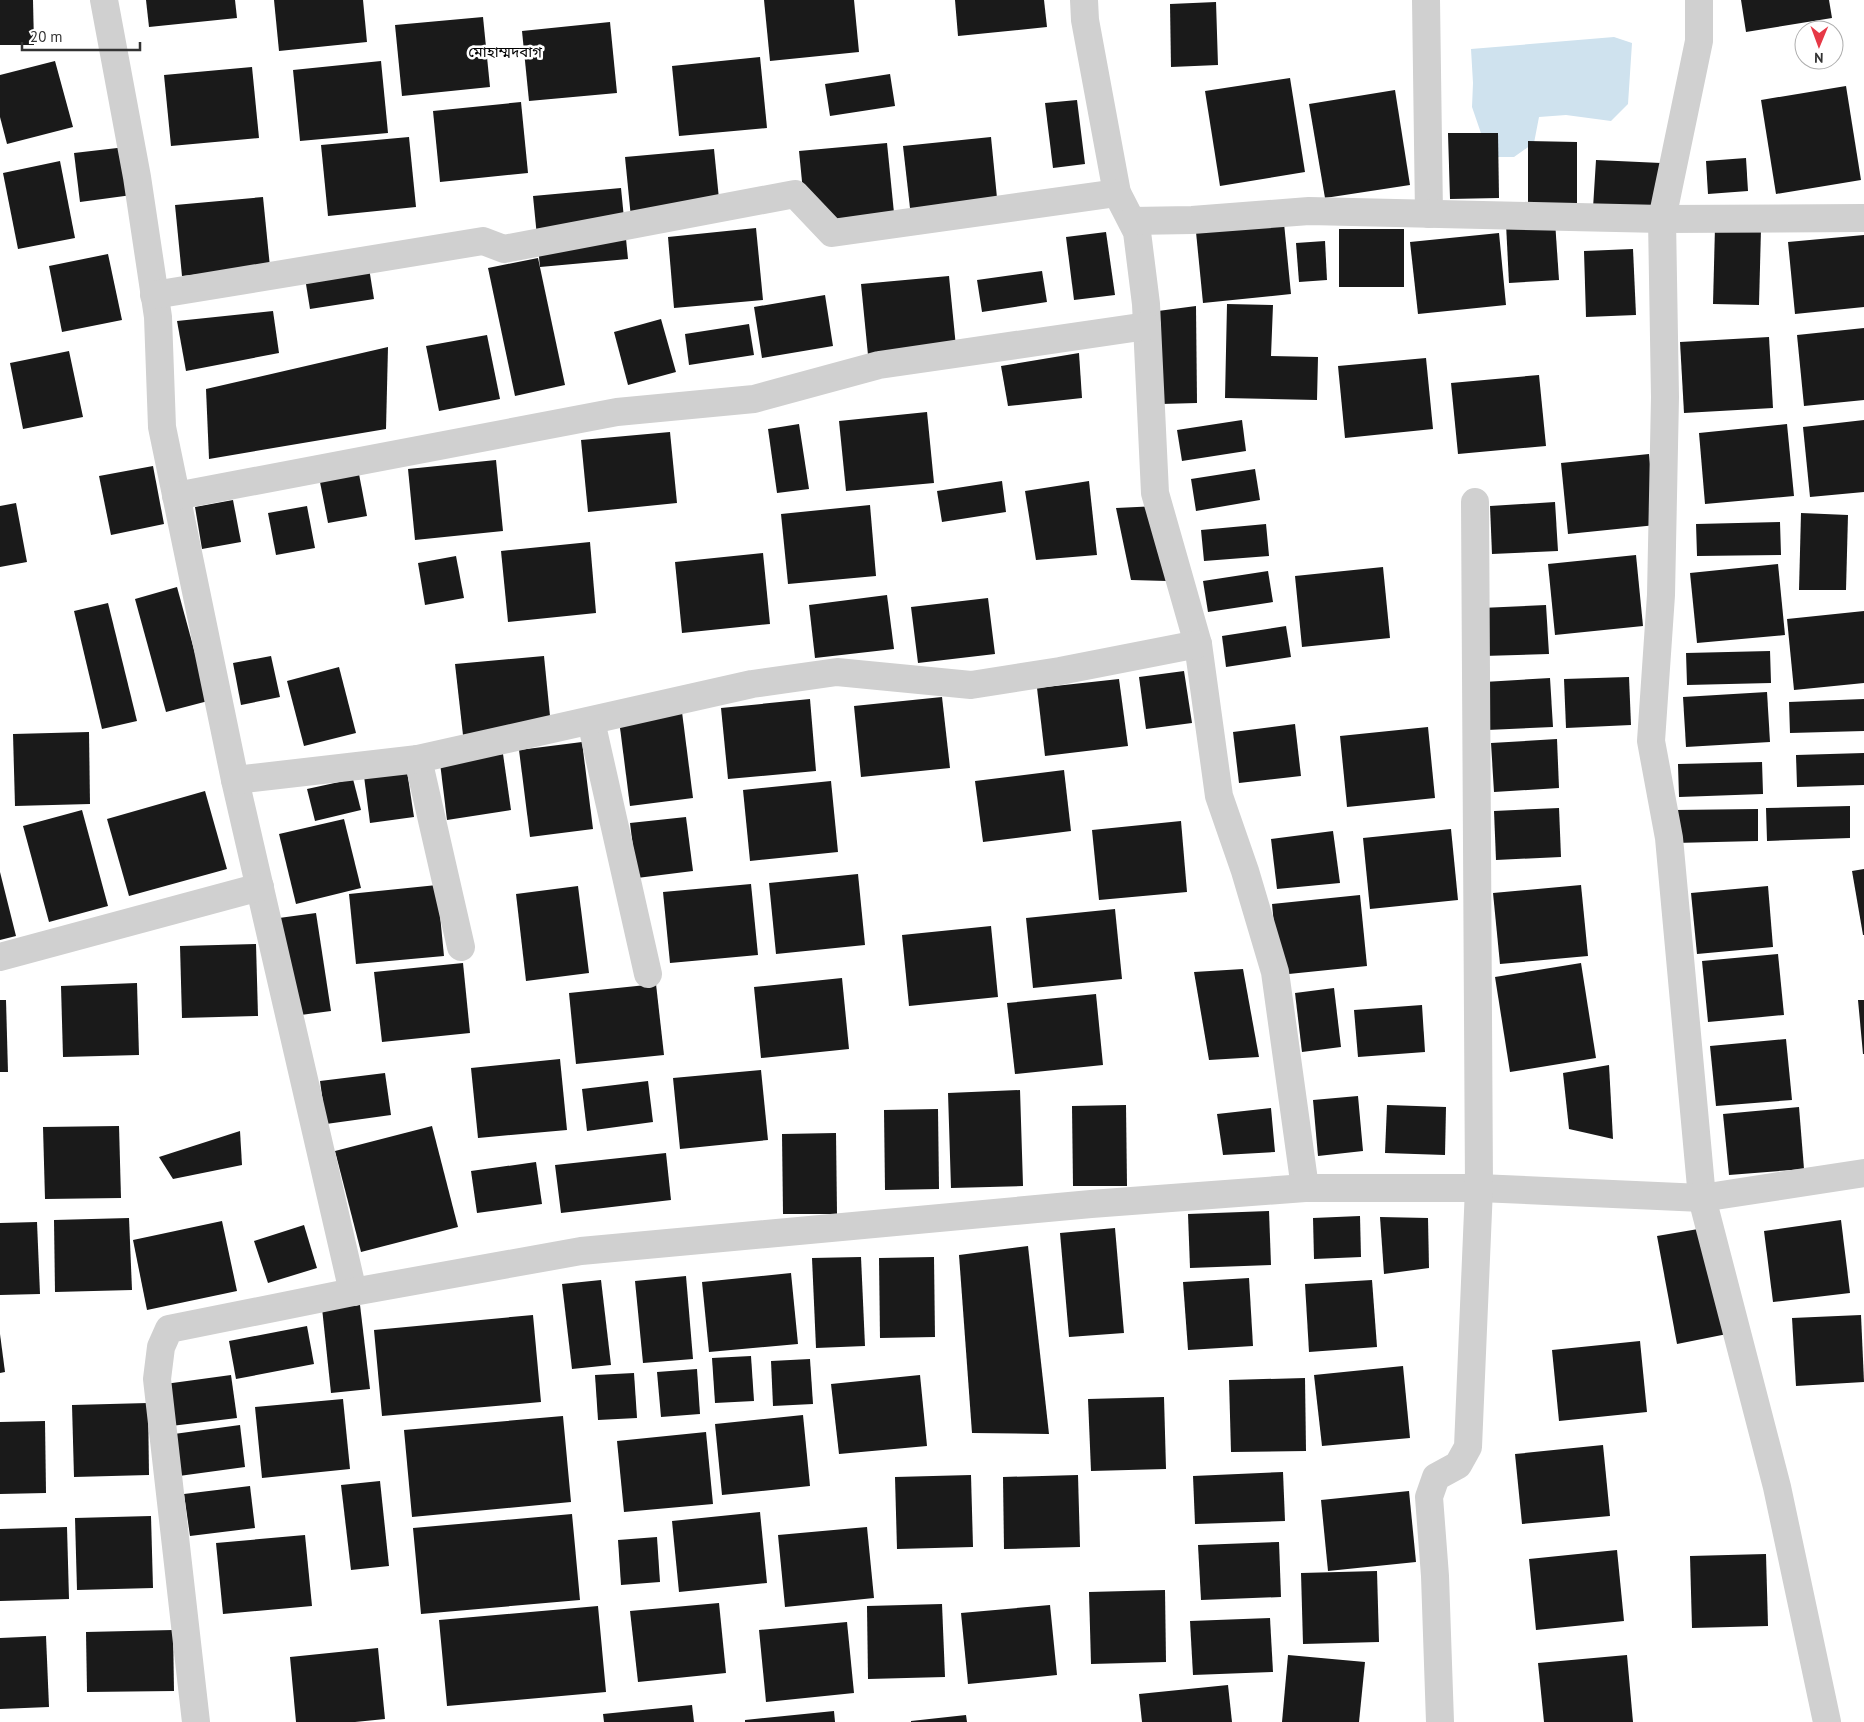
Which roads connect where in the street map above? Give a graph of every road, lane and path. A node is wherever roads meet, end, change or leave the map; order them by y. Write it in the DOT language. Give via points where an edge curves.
graph roads {
  1 [pos="104,0"];
  2 [pos="1084,0"];
  3 [pos="1426,0"];
  4 [pos="1699,0"];
  5 [pos="1117,193"];
  6 [pos="1429,214"];
  7 [pos="1864,218"];
  8 [pos="1662,219"];
  9 [pos="1132,220"];
  10 [pos="154,295"];
  11 [pos="1147,326"];
  12 [pos="176,496"];
  13 [pos="1475,502"];
  14 [pos="1198,644"];
  15 [pos="591,721"];
  16 [pos="418,759"];
  17 [pos="236,780"];
  18 [pos="260,887"];
  19 [pos="461,947"];
  20 [pos="0,957"];
  21 [pos="648,974"];
  22 [pos="1864,1173"];
  23 [pos="1305,1188"];
  24 [pos="1478,1188"];
  25 [pos="1702,1198"];
  26 [pos="353,1292"];
  27 [pos="196,1722"];
  28 [pos="1440,1722"];
  29 [pos="1827,1722"];
  1 -- 10 [label="street" via="137,177"];
  2 -- 5 [label="street"];
  3 -- 6 [label="street"];
  4 -- 8 [label="street" via="1698,41"];
  5 -- 9 [label="street"];
  5 -- 10 [label="street" via="832,233 795,194 504,249 483,241"];
  6 -- 8 [label="street"];
  6 -- 9 [label="street" via="1310,211 1192,220"];
  7 -- 8 [label="street"];
  8 -- 25 [label="street" via="1665,398 1662,585 1651,742 1669,838"];
  9 -- 11 [label="street" via="1137,232"];
  10 -- 12 [label="street" via="158,317 162,427"];
  11 -- 12 [label="street" via="879,366 754,398 617,412"];
  11 -- 14 [label="street" via="1155,493"];
  12 -- 17 [label="street"];
  13 -- 24 [label="street"];
  14 -- 15 [label="street" via="971,685 837,672 752,684"];
  14 -- 23 [label="street" via="1219,796 1275,972"];
  15 -- 16 [label="street"];
  15 -- 21 [label="street"];
  16 -- 17 [label="street"];
  16 -- 19 [label="street"];
  17 -- 18 [label="street"];
  18 -- 20 [label="street"];
  18 -- 26 [label="street"];
  22 -- 25 [label="street"];
  23 -- 24 [label="street"];
  23 -- 26 [label="street" via="1091,1204 581,1251"];
  24 -- 25 [label="street"];
  24 -- 28 [label="street" via="1468,1447 1458,1465 1436,1477 1429,1497"];
  25 -- 29 [label="street" via="1777,1487"];
  26 -- 27 [label="street" via="170,1329 161,1347 157,1378"];
}
